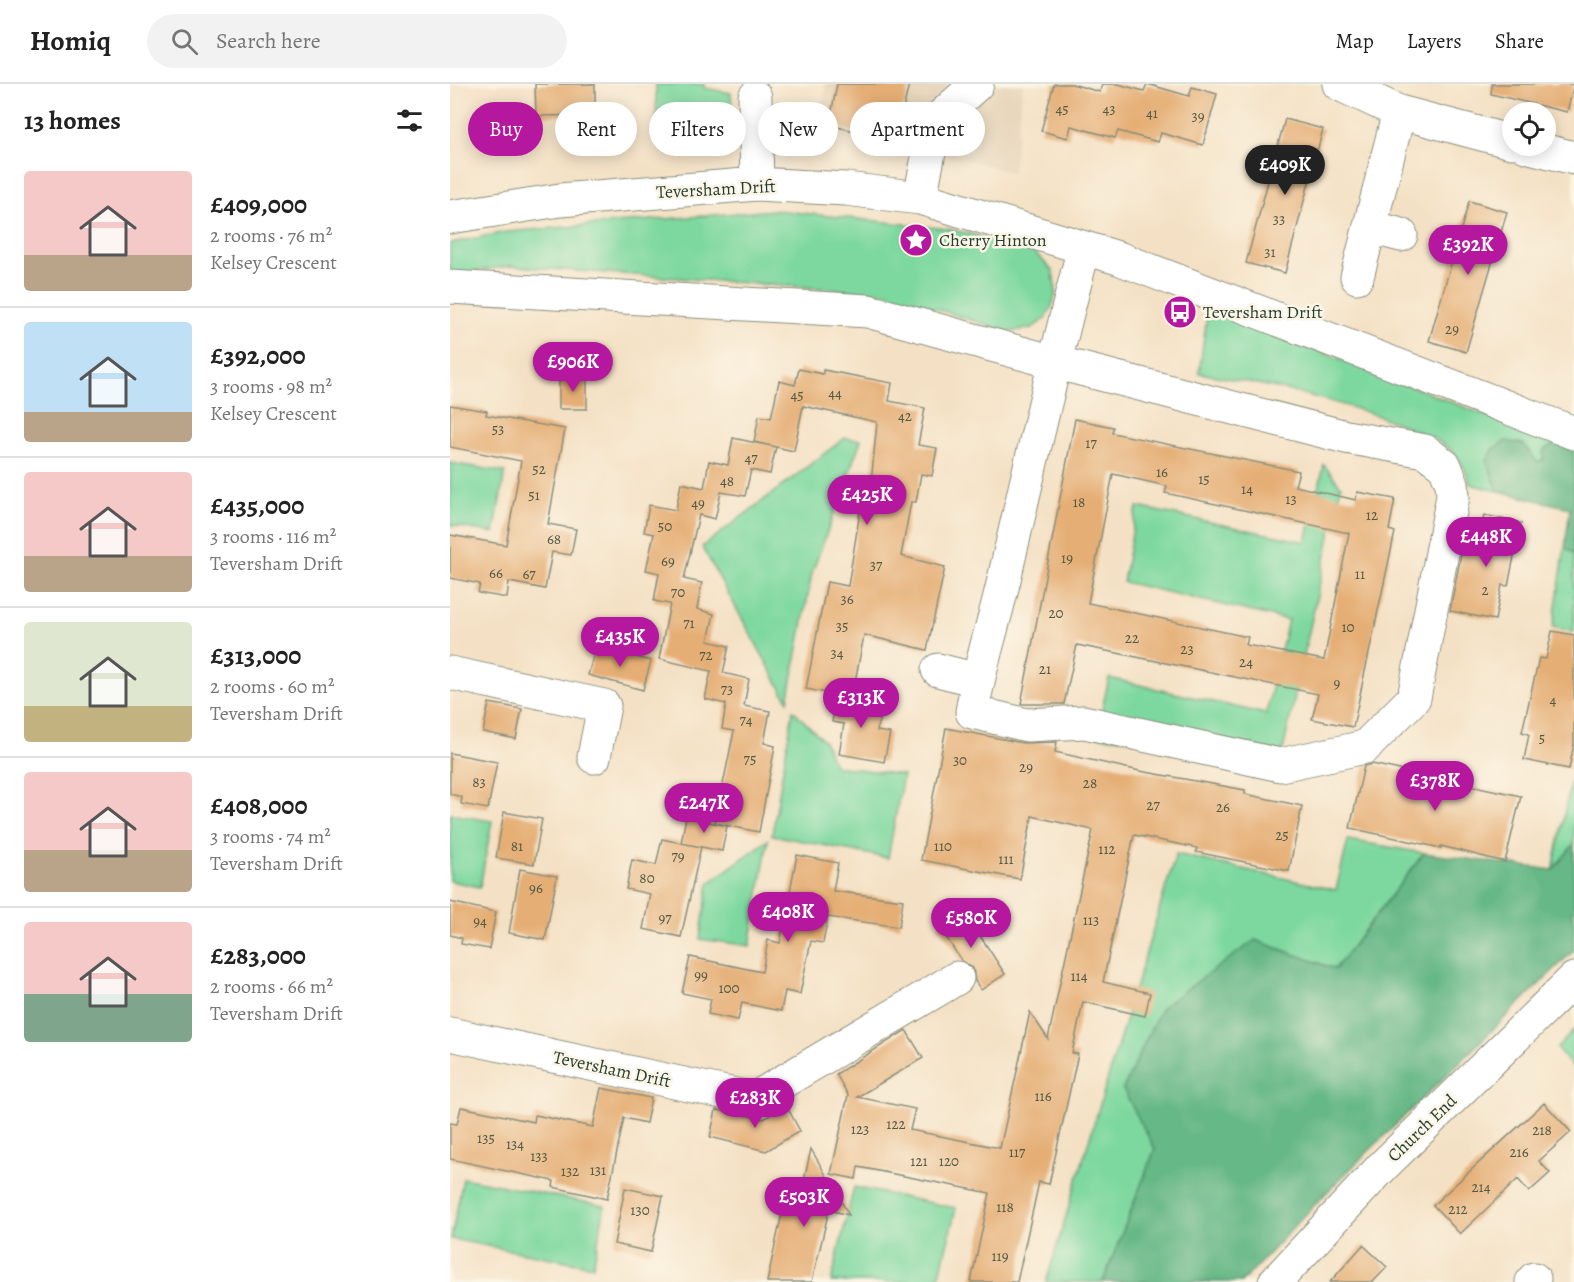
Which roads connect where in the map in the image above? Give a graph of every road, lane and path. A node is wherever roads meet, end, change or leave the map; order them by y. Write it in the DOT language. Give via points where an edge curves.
graph roads {
  1 [pos="977,84"];
  2 [pos="1339,84"];
  3 [pos="755,97"];
  4 [pos="1399,112"];
  5 [pos="1502,139"];
  6 [pos="1556,154"];
  7 [pos="1574,158"];
  8 [pos="758,184"];
  9 [pos="920,198"];
  10 [pos="450,217"];
  11 [pos="1370,227"];
  12 [pos="1401,235"];
  13 [pos="1084,248"];
  14 [pos="1357,277"];
  15 [pos="450,287"];
  16 [pos="1054,362"];
  17 [pos="1574,433"];
  18 [pos="938,670"];
  19 [pos="450,673"];
  20 [pos="977,680"];
  21 [pos="594,757"];
  22 [pos="957,978"];
  23 [pos="1574,979"];
  24 [pos="450,1034"];
  25 [pos="1275,1282"];
  1 -- 9 [label="street" via="935,122"];
  2 -- 4 [label="street"];
  3 -- 8 [label="street"];
  4 -- 5 [label="street"];
  4 -- 11 [label="street"];
  6 -- 7 [label="street"];
  8 -- 9 [label="street, Teversham Drift"];
  8 -- 10 [label="street, Teversham Drift" via="561,200"];
  9 -- 13 [label="street, Teversham Drift"];
  11 -- 12 [label="street"];
  11 -- 14 [label="street"];
  13 -- 16 [label="street"];
  13 -- 17 [label="street, Teversham Drift"];
  15 -- 16 [label="street" via="868,311"];
  16 -- 20 [label="street" via="998,609"];
  16 -- 20 [label="street" via="1346,437 1425,451 1445,466 1453,496 1414,698 1365,747 1280,765 1084,722 1027,725 972,712"];
  18 -- 20 [label="street"];
  19 -- 21 [label="street" via="604,706"];
  22 -- 24 [label="street, Teversham Drift" via="754,1100"];
  23 -- 25 [label="street, Church End" via="1383,1166"];
}
